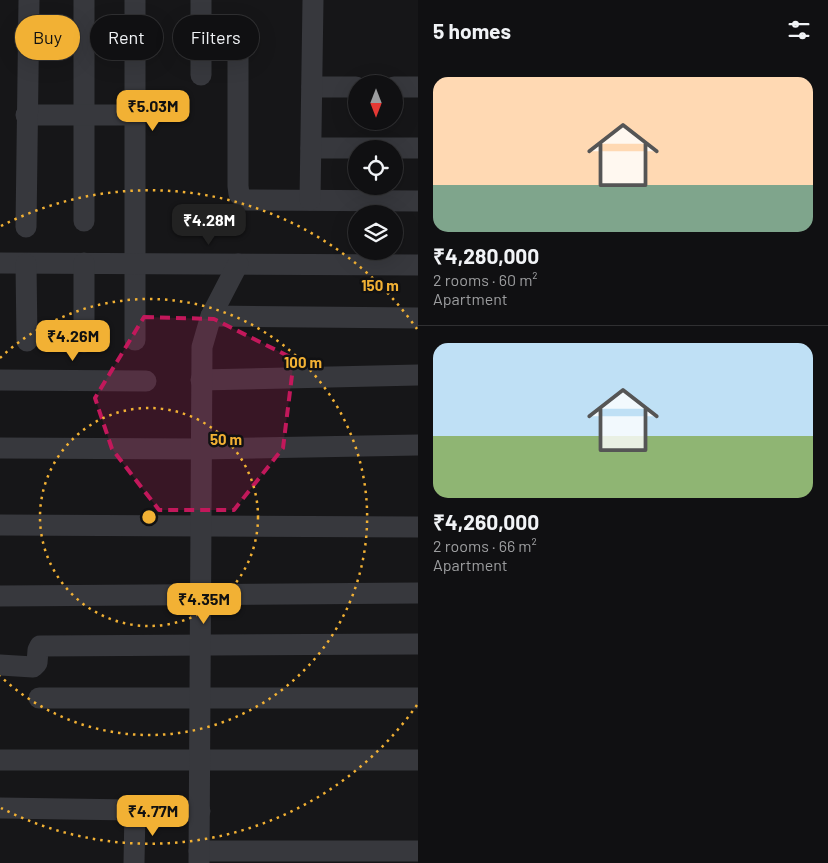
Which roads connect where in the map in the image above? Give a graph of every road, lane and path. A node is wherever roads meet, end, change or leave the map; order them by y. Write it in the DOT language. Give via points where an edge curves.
graph roads {
  1 [pos="28,0"];
  2 [pos="84,0"];
  3 [pos="135,0"];
  4 [pos="201,0"];
  5 [pos="313,0"];
  6 [pos="238,60"];
  7 [pos="201,75"];
  8 [pos="312,87"];
  9 [pos="348,87"];
  10 [pos="403,87"];
  11 [pos="418,87"];
  12 [pos="26,114"];
  13 [pos="84,115"];
  14 [pos="135,116"];
  15 [pos="311,148"];
  16 [pos="418,148"];
  17 [pos="310,200"];
  18 [pos="418,201"];
  19 [pos="84,221"];
  20 [pos="26,227"];
  21 [pos="0,263"];
  22 [pos="26,264"];
  23 [pos="84,264"];
  24 [pos="136,264"];
  25 [pos="238,264"];
  26 [pos="418,265"];
  27 [pos="211,316"];
  28 [pos="418,318"];
  29 [pos="135,340"];
  30 [pos="27,341"];
  31 [pos="84,342"];
  32 [pos="418,375"];
  33 [pos="0,380"];
  34 [pos="146,380"];
  35 [pos="201,380"];
  36 [pos="418,445"];
  37 [pos="0,448"];
  38 [pos="200,449"];
  39 [pos="0,525"];
  40 [pos="201,526"];
  41 [pos="418,527"];
  42 [pos="418,593"];
  43 [pos="201,594"];
  44 [pos="0,596"];
  45 [pos="201,644"];
  46 [pos="418,644"];
  47 [pos="0,665"];
  48 [pos="40,698"];
  49 [pos="200,698"];
  50 [pos="418,698"];
  51 [pos="0,760"];
  52 [pos="418,760"];
  53 [pos="200,761"];
  54 [pos="0,808"];
  55 [pos="135,810"];
  56 [pos="200,811"];
  57 [pos="418,851"];
  58 [pos="199,857"];
  59 [pos="312,857"];
  60 [pos="134,863"];
  1 -- 12 [label="street"];
  2 -- 13 [label="street"];
  3 -- 14 [label="street"];
  4 -- 7 [label="street"];
  5 -- 8 [label="street"];
  6 -- 17 [label="street" via="239,194 244,200 253,201"];
  8 -- 9 [label="street"];
  8 -- 15 [label="street"];
  10 -- 11 [label="street"];
  12 -- 13 [label="street"];
  12 -- 20 [label="street"];
  13 -- 14 [label="street"];
  13 -- 19 [label="street"];
  14 -- 24 [label="street"];
  15 -- 16 [label="street"];
  15 -- 17 [label="street"];
  17 -- 18 [label="street"];
  21 -- 22 [label="street"];
  22 -- 23 [label="street"];
  22 -- 30 [label="street"];
  23 -- 24 [label="street"];
  23 -- 31 [label="street"];
  24 -- 25 [label="street"];
  24 -- 29 [label="street"];
  25 -- 26 [label="street"];
  25 -- 27 [label="street"];
  27 -- 28 [label="street"];
  27 -- 35 [label="street" via="202,347"];
  32 -- 35 [label="street"];
  33 -- 34 [label="street"];
  35 -- 38 [label="street"];
  36 -- 38 [label="street"];
  37 -- 38 [label="street"];
  38 -- 40 [label="street"];
  39 -- 40 [label="street"];
  40 -- 41 [label="street"];
  40 -- 43 [label="street"];
  42 -- 43 [label="street"];
  43 -- 44 [label="street"];
  43 -- 45 [label="street"];
  45 -- 46 [label="street"];
  45 -- 47 [label="street" via="40,646 34,667"];
  45 -- 49 [label="street"];
  48 -- 49 [label="street"];
  49 -- 50 [label="street"];
  49 -- 53 [label="street"];
  51 -- 53 [label="street"];
  52 -- 53 [label="street"];
  53 -- 56 [label="street"];
  54 -- 55 [label="street"];
  55 -- 56 [label="street"];
  55 -- 60 [label="street"];
  56 -- 58 [label="street"];
  57 -- 59 [label="street"];
  58 -- 59 [label="street"];
}
